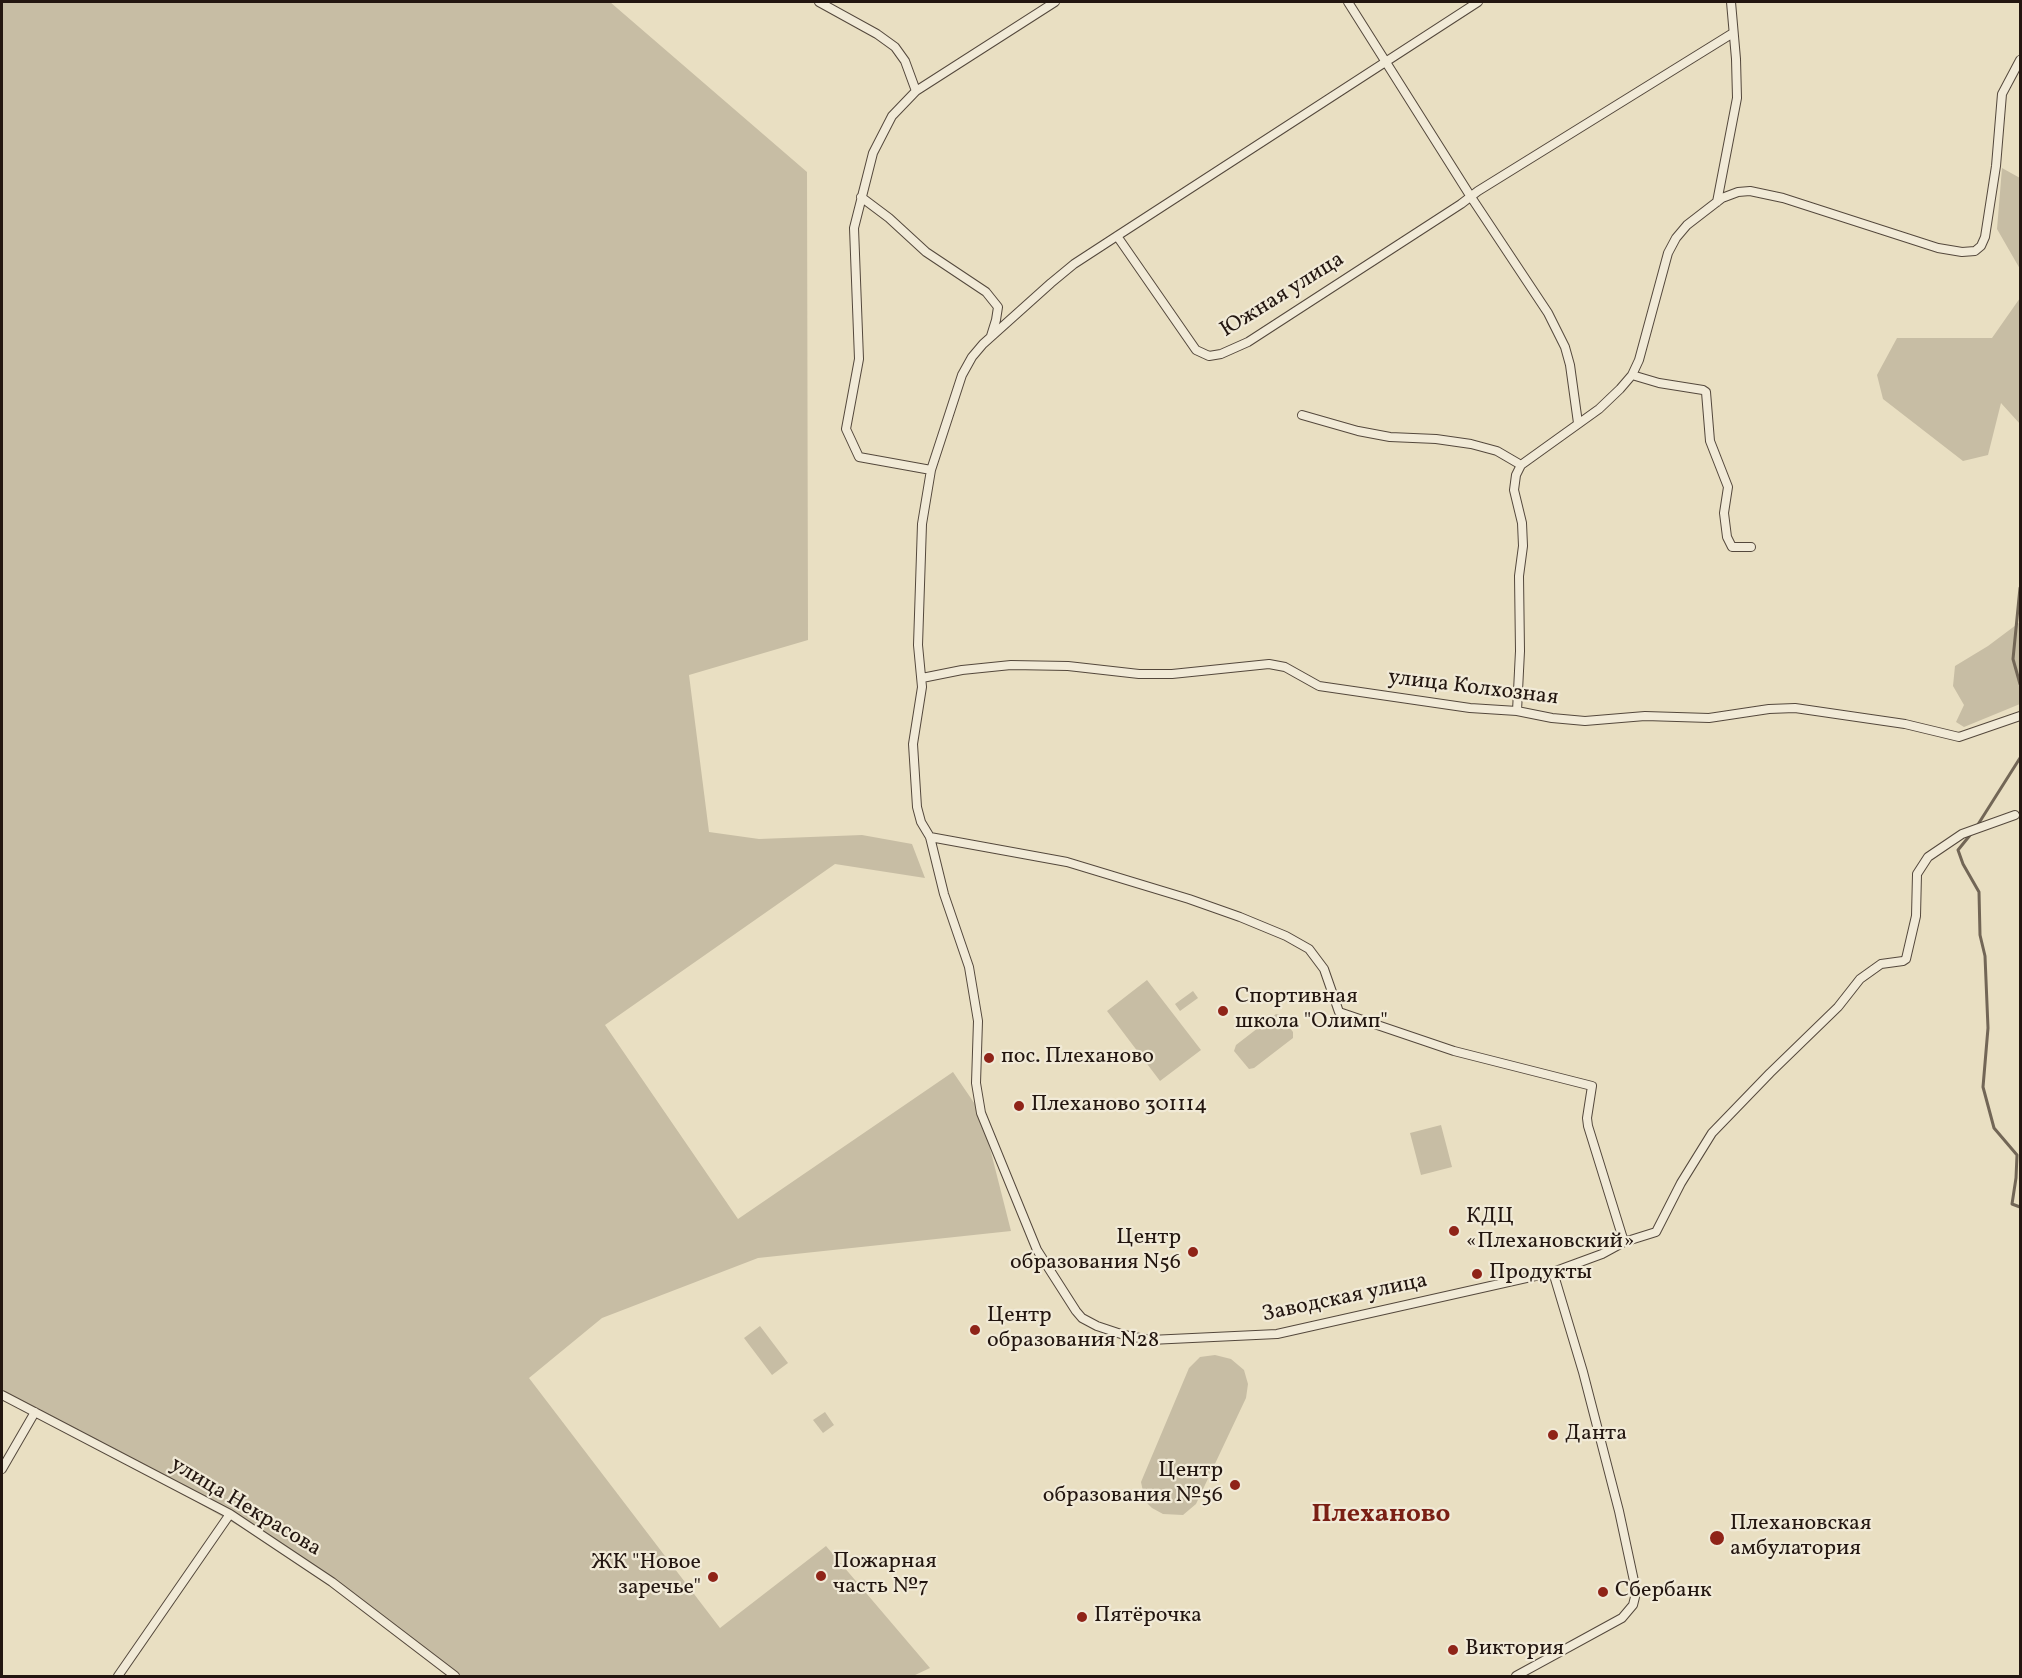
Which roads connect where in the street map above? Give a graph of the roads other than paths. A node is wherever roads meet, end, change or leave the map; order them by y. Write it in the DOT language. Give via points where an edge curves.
graph roads {
  1 [pos="819,2"];
  2 [pos="1055,2"];
  3 [pos="1348,2"];
  4 [pos="1478,2"];
  5 [pos="1731,2"];
  6 [pos="1733,33"];
  7 [pos="2020,60"];
  8 [pos="1386,62"];
  9 [pos="916,91"];
  10 [pos="861,197"];
  11 [pos="1471,197"];
  12 [pos="1717,202"];
  13 [pos="1117,236"];
  14 [pos="990,338"];
  15 [pos="1632,375"];
  16 [pos="1302,415"];
  17 [pos="1578,423"];
  18 [pos="1521,465"];
  19 [pos="931,470"];
  20 [pos="1752,547"];
  21 [pos="922,678"];
  22 [pos="1517,711"];
  23 [pos="2020,716"];
  24 [pos="2018,814"];
  25 [pos="930,837"];
  26 [pos="1624,1242"];
  27 [pos="1553,1272"];
  28 [pos="2,1395"];
  29 [pos="35,1412"];
  30 [pos="2,1469"];
  31 [pos="230,1515"];
  32 [pos="120,1676"];
  33 [pos="455,1677"];
  34 [pos="1516,1677"];
  1 -- 9 [label="street" via="895,47"];
  2 -- 9 [label="street"];
  3 -- 8 [label="street"];
  4 -- 8 [label="street"];
  5 -- 6 [label="street"];
  6 -- 11 [label="street, Южная улица"];
  6 -- 12 [label="street" via="1737,98"];
  7 -- 12 [label="street" via="2002,94 1996,166 1985,237 1979,249 1971,252 1938,248 1761,193 1738,192"];
  8 -- 11 [label="street"];
  8 -- 13 [label="street"];
  9 -- 10 [label="street" via="881,134"];
  10 -- 14 [label="street" via="926,252 986,292 998,307"];
  10 -- 19 [label="street" via="854,228 859,359 846,429 859,458"];
  11 -- 13 [label="street, Южная улица" via="1248,342 1217,356 1193,347"];
  11 -- 17 [label="street" via="1557,330 1570,364"];
  12 -- 15 [label="street" via="1687,225 1672,245"];
  13 -- 14 [label="street" via="1074,264"];
  14 -- 19 [label="street, Заводская улица" via="962,375"];
  15 -- 17 [label="street" via="1610,399"];
  15 -- 20 [label="street" via="1706,392 1710,441 1728,487 1724,513 1727,537 1733,547"];
  16 -- 18 [label="street" via="1389,437 1471,444 1497,451"];
  17 -- 18 [label="street"];
  18 -- 22 [label="street" via="1514,487 1523,546"];
  19 -- 21 [label="street, Заводская улица" via="922,524 918,645"];
  21 -- 22 [label="street, улица Колхозная" via="1011,665 1172,674 1269,664 1285,667 1319,686"];
  21 -- 25 [label="street, Заводская улица" via="913,762 917,807"];
  22 -- 23 [label="street, улица Колхозная" via="1585,721 1645,716 1709,718 1795,708 1905,724 1959,737"];
  24 -- 26 [label="street, Заводская улица" via="1962,834 1928,857 1917,874 1916,916 1906,959 1881,964 1860,979 1838,1007 1712,1133 1656,1232"];
  25 -- 26 [label="street" via="1067,862 1240,917 1309,949 1324,969 1339,1012 1454,1051 1592,1086 1588,1126"];
  25 -- 27 [label="street, Заводская улица" via="969,967 978,1021 976,1083 981,1113 1037,1250 1086,1321 1150,1340 1277,1334"];
  26 -- 27 [label="street, Заводская улица"];
  27 -- 34 [label="street" via="1619,1511 1635,1598 1622,1618"];
  28 -- 29 [label="street, улица Некрасова"];
  29 -- 30 [label="street"];
  29 -- 31 [label="street, улица Некрасова"];
  31 -- 32 [label="street"];
  31 -- 33 [label="street, улица Некрасова" via="332,1582"];
}
